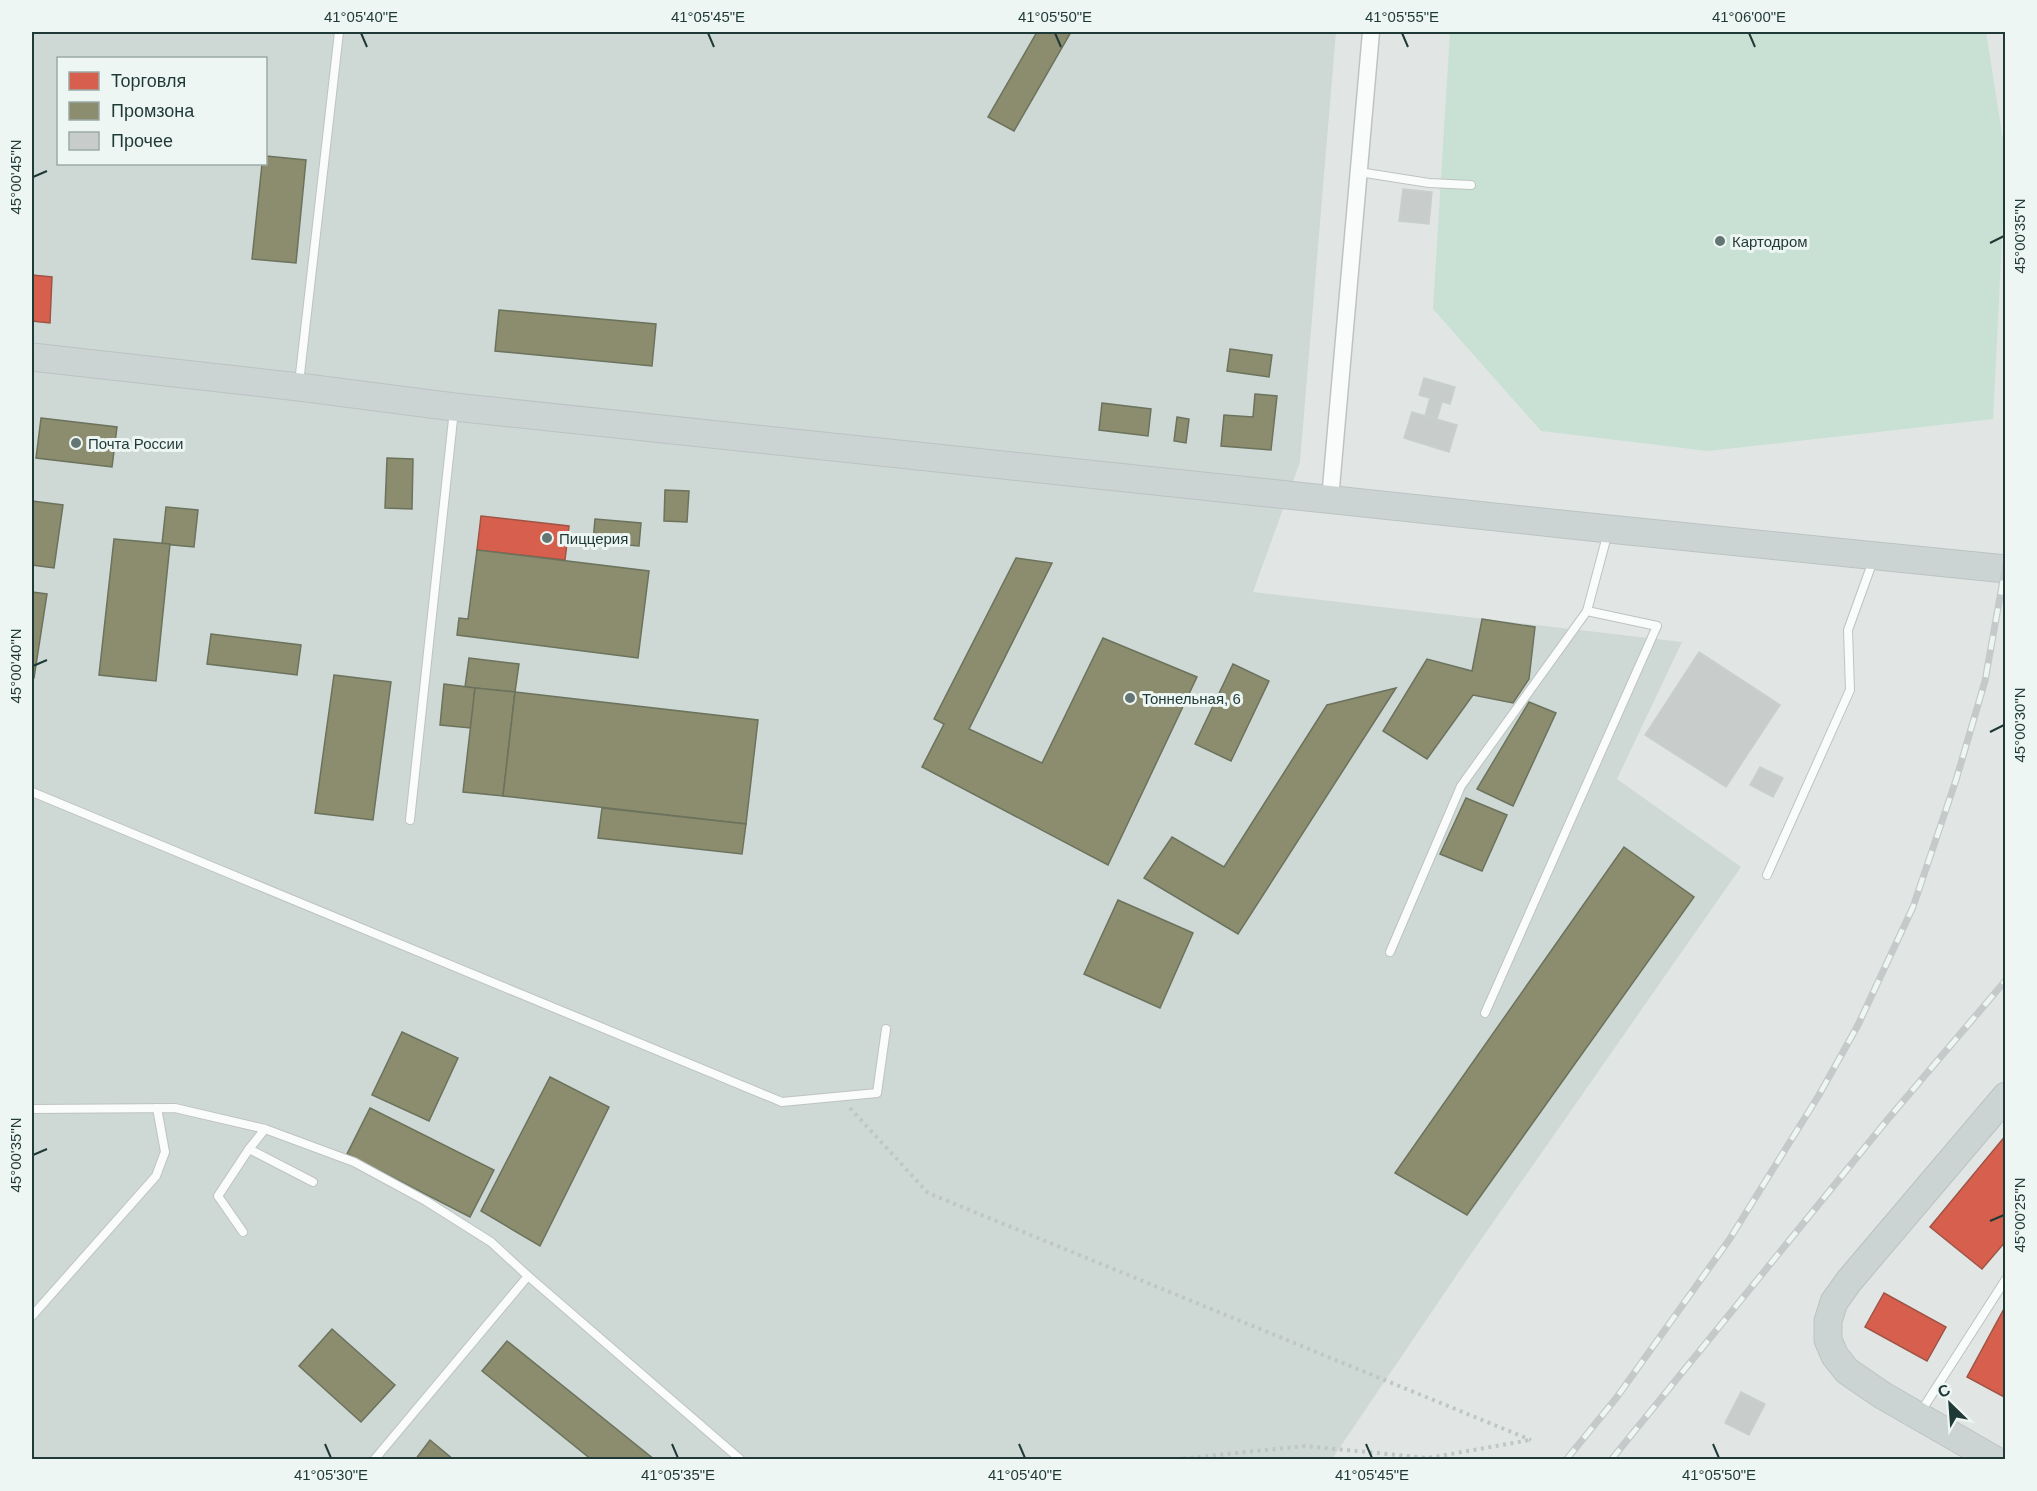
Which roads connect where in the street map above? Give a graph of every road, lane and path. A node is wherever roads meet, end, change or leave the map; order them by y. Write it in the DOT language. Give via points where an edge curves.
graph roads {
  1 [pos="339,32"];
  2 [pos="1371,32"];
  3 [pos="1359,172"];
  4 [pos="1471,185"];
  5 [pos="32,357"];
  6 [pos="299,387"];
  7 [pos="454,407"];
  8 [pos="1330,498"];
  9 [pos="1609,529"];
  10 [pos="1875,555"];
  11 [pos="2006,568"];
  12 [pos="1587,611"];
  13 [pos="32,792"];
  14 [pos="410,820"];
  15 [pos="1767,875"];
  16 [pos="1390,952"];
  17 [pos="1485,1013"];
  18 [pos="886,1029"];
  19 [pos="840,1096"];
  20 [pos="2006,1096"];
  21 [pos="157,1108"];
  22 [pos="32,1109"];
  23 [pos="265,1129"];
  24 [pos="249,1149"];
  25 [pos="313,1182"];
  26 [pos="243,1232"];
  27 [pos="528,1276"];
  28 [pos="2006,1280"];
  29 [pos="32,1316"];
  30 [pos="1918,1416"];
  31 [pos="374,1460"];
  32 [pos="741,1460"];
  33 [pos="1168,1460"];
  34 [pos="1995,1460"];
  1 -- 6 [label="lane"];
  2 -- 3 [label="street"];
  3 -- 4 [label="lane"];
  3 -- 8 [label="street"];
  5 -- 6 [label="main road"];
  6 -- 7 [label="main road"];
  7 -- 8 [label="main road"];
  7 -- 14 [label="lane"];
  8 -- 9 [label="main road"];
  9 -- 10 [label="main road"];
  9 -- 12 [label="lane"];
  10 -- 11 [label="main road"];
  10 -- 15 [label="lane" via="1848,630 1850,690"];
  12 -- 16 [label="lane" via="1461,786"];
  12 -- 17 [label="lane" via="1657,626"];
  13 -- 19 [label="lane" via="782,1102"];
  18 -- 19 [label="lane" via="877,1093"];
  19 -- 33 [label="path" via="928,1193 1531,1440 1428,1458 1305,1446"];
  20 -- 30 [label="main road" via="1849,1281 1834,1302 1828,1321 1828,1340 1847,1371"];
  21 -- 22 [label="lane"];
  21 -- 23 [label="lane" via="175,1108"];
  21 -- 29 [label="lane" via="165,1152 156,1176"];
  23 -- 24 [label="lane"];
  23 -- 27 [label="lane" via="354,1162 426,1201 491,1242"];
  24 -- 25 [label="lane"];
  24 -- 26 [label="lane" via="218,1196"];
  27 -- 31 [label="lane"];
  27 -- 32 [label="lane"];
  28 -- 30 [label="lane"];
  30 -- 34 [label="main road"];
}
